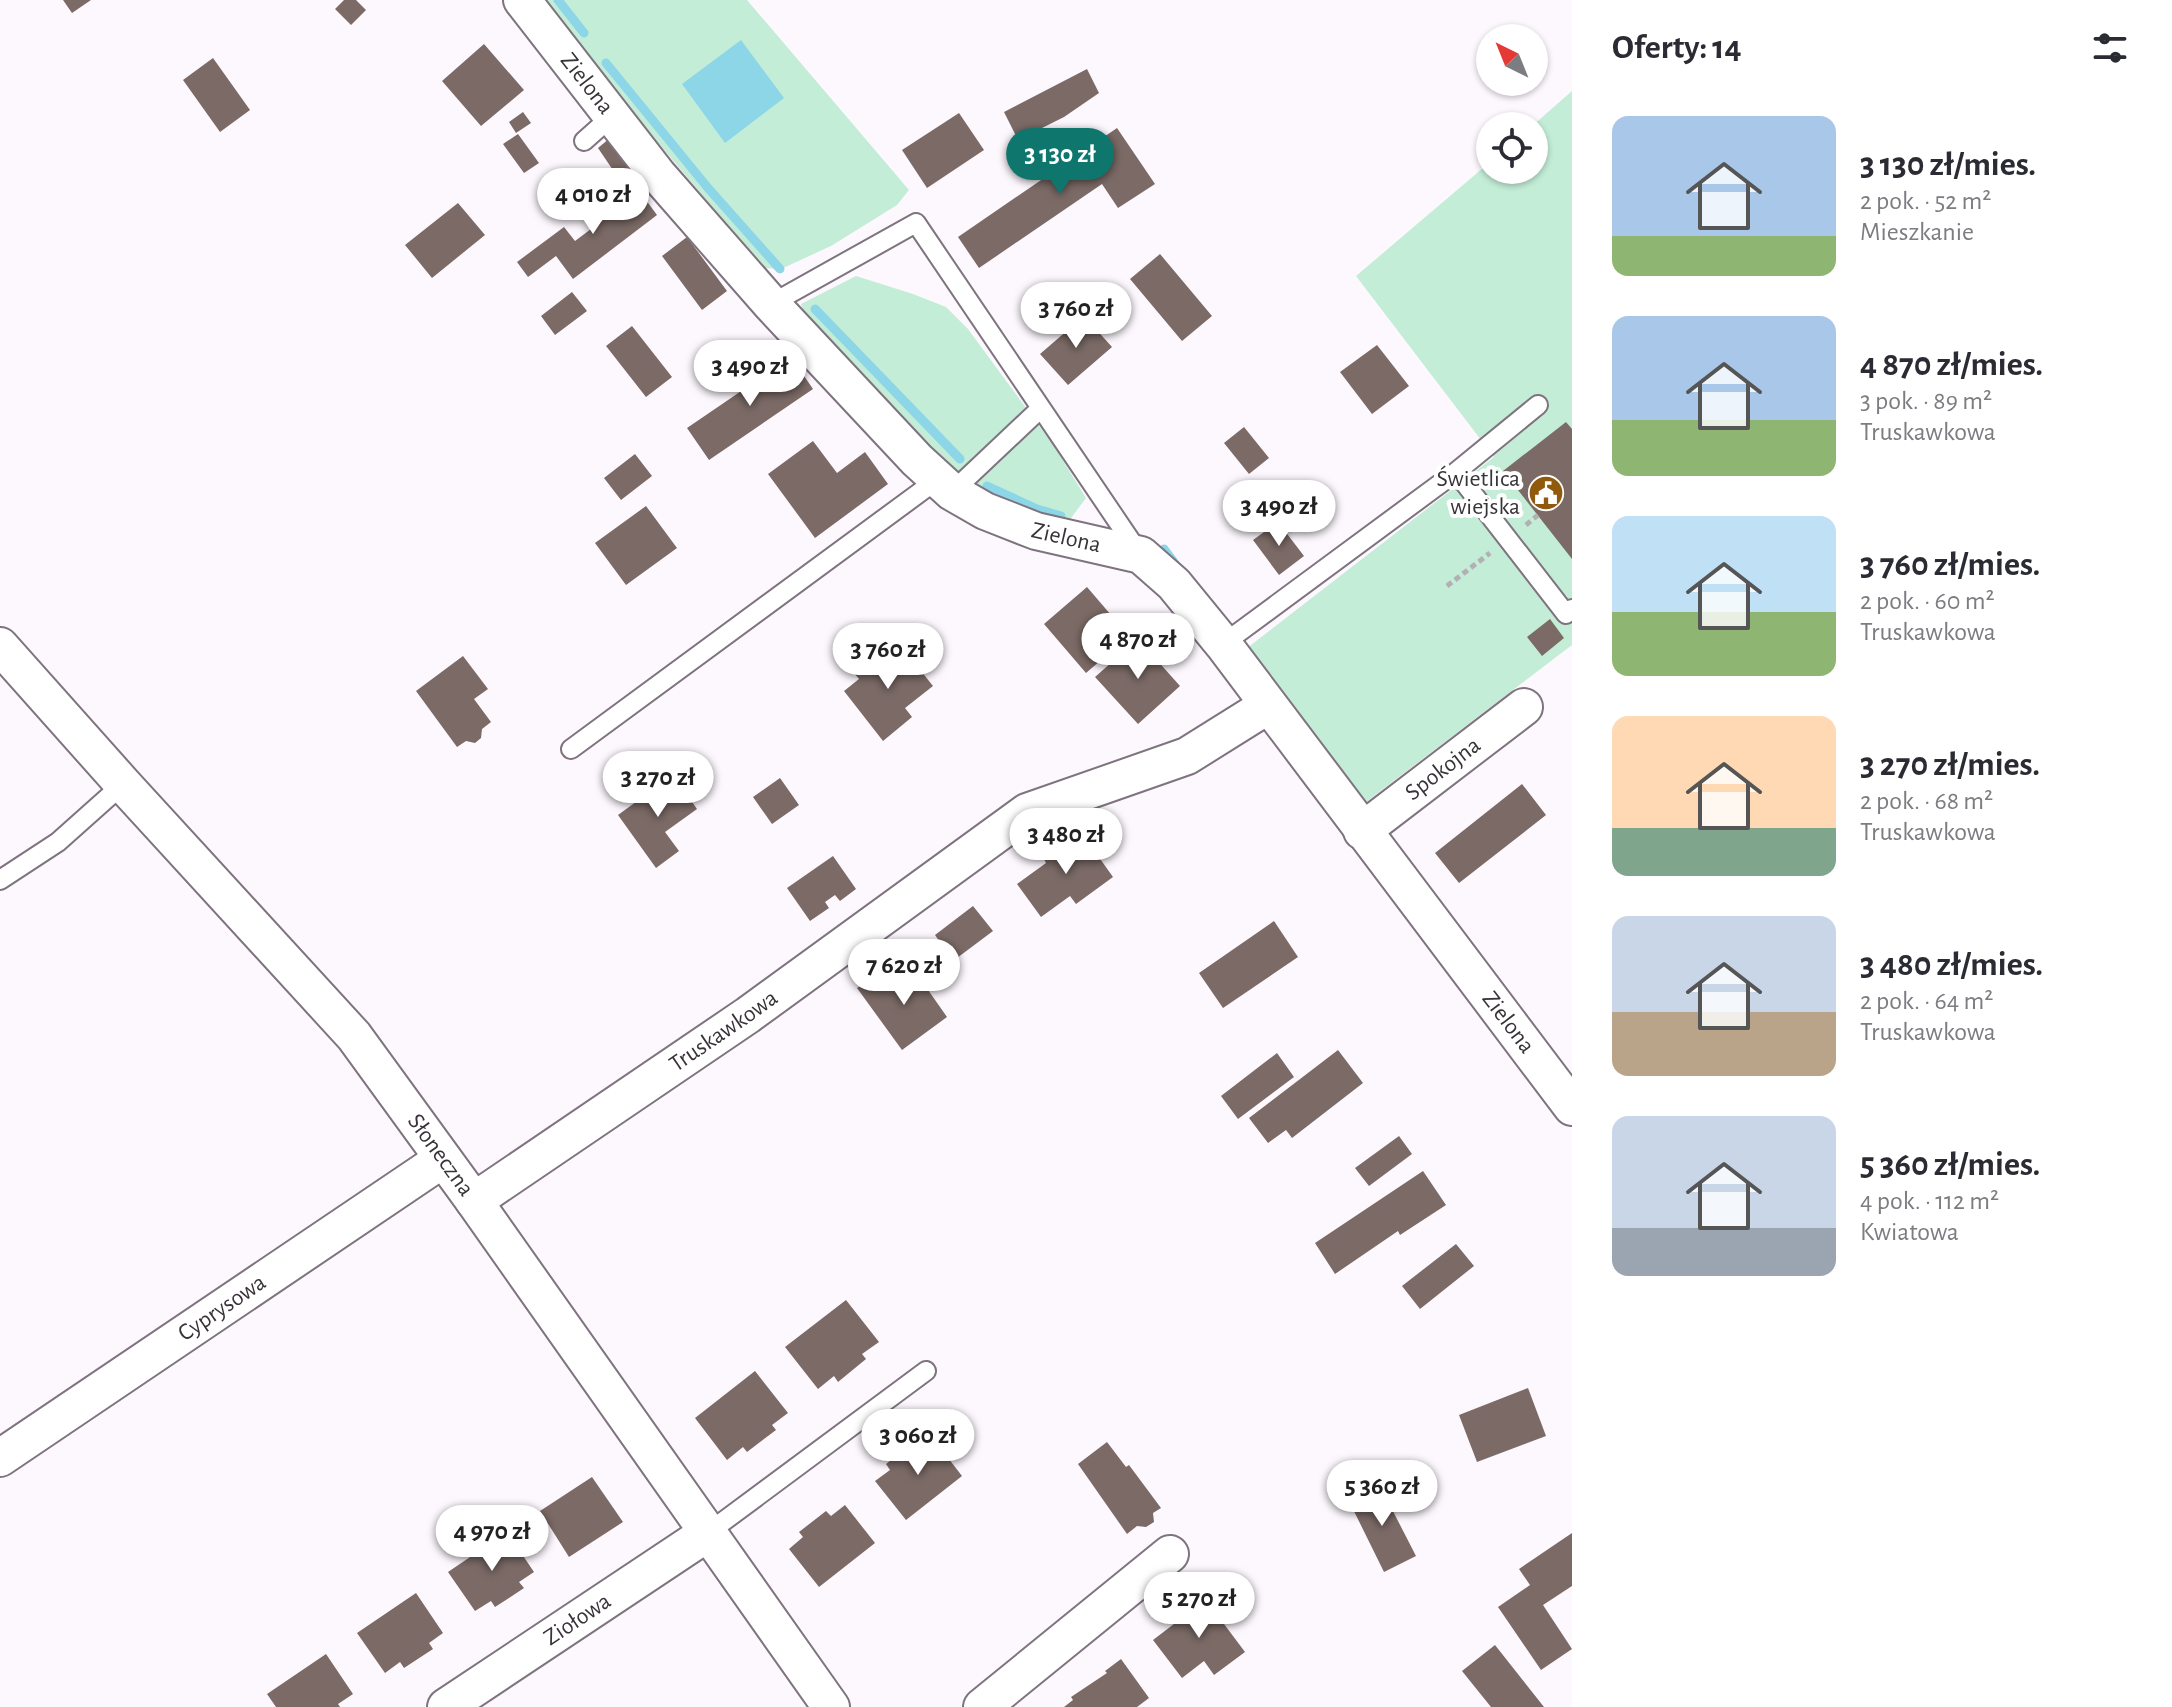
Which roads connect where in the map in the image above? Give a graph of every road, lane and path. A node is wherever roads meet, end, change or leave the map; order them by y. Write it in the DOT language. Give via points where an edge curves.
graph roads {
  1 [pos="522,0"];
  2 [pos="612,116"];
  3 [pos="584,141"];
  4 [pos="771,304"];
  5 [pos="1538,405"];
  6 [pos="1041,408"];
  7 [pos="1456,472"];
  8 [pos="945,486"];
  9 [pos="1141,555"];
  10 [pos="1572,609"];
  11 [pos="1223,644"];
  12 [pos="0,646"];
  13 [pos="13,684"];
  14 [pos="1267,706"];
  15 [pos="1524,707"];
  16 [pos="571,749"];
  17 [pos="123,784"];
  18 [pos="1362,831"];
  19 [pos="0,880"];
  20 [pos="1572,1107"];
  21 [pos="443,1159"];
  22 [pos="474,1201"];
  23 [pos="926,1371"];
  24 [pos="0,1458"];
  25 [pos="709,1532"];
  26 [pos="1170,1554"];
  27 [pos="446,1707"];
  28 [pos="831,1707"];
  29 [pos="982,1707"];
  1 -- 2 [label="street, Zielona"];
  2 -- 3 [label="lane"];
  2 -- 4 [label="street, Zielona"];
  4 -- 6 [label="lane" via="916,223"];
  4 -- 8 [label="street, Zielona"];
  5 -- 7 [label="lane"];
  6 -- 8 [label="lane"];
  6 -- 9 [label="lane"];
  7 -- 10 [label="lane" via="1566,614"];
  7 -- 11 [label="lane"];
  8 -- 9 [label="street, Zielona" via="985,511 1036,531"];
  8 -- 16 [label="lane"];
  9 -- 11 [label="street, Zielona" via="1174,584"];
  11 -- 14 [label="street, Zielona"];
  12 -- 13 [label="street, Słoneczna"];
  13 -- 17 [label="street, Słoneczna"];
  14 -- 18 [label="street, Zielona"];
  14 -- 22 [label="street, Truskawkowa" via="1187,756 1027,812 748,1015"];
  15 -- 18 [label="street, Spokojna"];
  17 -- 19 [label="lane" via="58,842"];
  17 -- 21 [label="street, Słoneczna" via="354,1036"];
  18 -- 20 [label="street, Zielona"];
  21 -- 22 [label="street, Słoneczna"];
  21 -- 24 [label="street, Cyprysowa"];
  22 -- 25 [label="street, Słoneczna"];
  23 -- 25 [label="lane"];
  25 -- 27 [label="street, Ziołowa"];
  25 -- 28 [label="street, Słoneczna"];
  26 -- 29 [label="street"];
}
